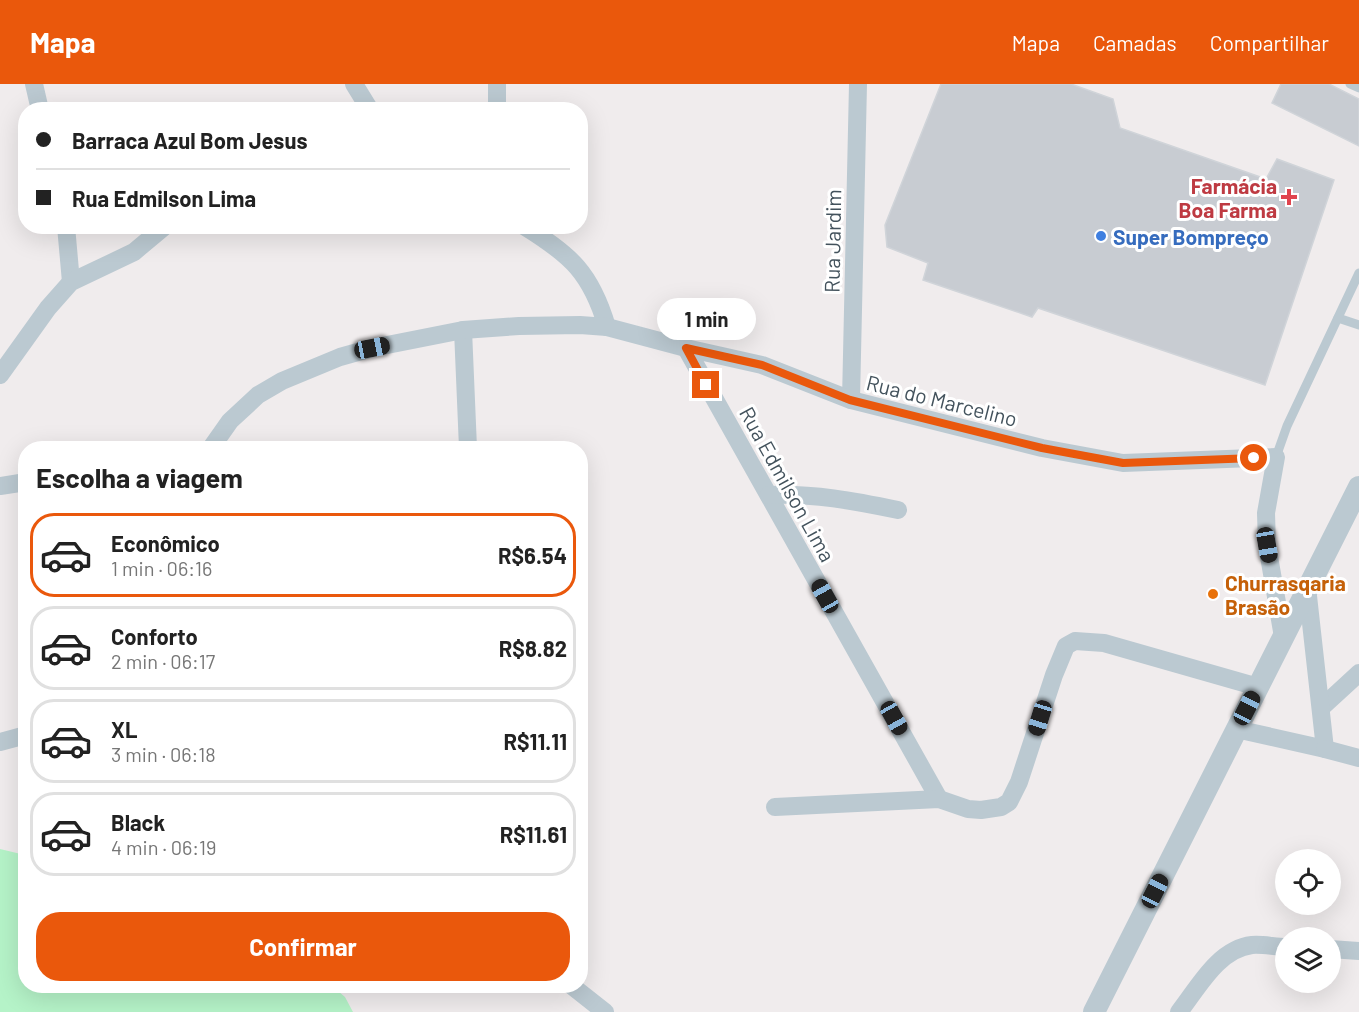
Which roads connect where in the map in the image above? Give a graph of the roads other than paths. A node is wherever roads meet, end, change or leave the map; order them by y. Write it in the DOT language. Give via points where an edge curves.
graph roads {
  1 [pos="33,84"];
  2 [pos="354,84"];
  3 [pos="497,84"];
  4 [pos="858,84"];
  5 [pos="1350,84"];
  6 [pos="1359,88"];
  7 [pos="38,102"];
  8 [pos="365,102"];
  9 [pos="497,102"];
  10 [pos="71,234"];
  11 [pos="155,234"];
  12 [pos="536,234"];
  13 [pos="1359,273"];
  14 [pos="71,282"];
  15 [pos="1338,318"];
  16 [pos="1359,325"];
  17 [pos="607,327"];
  18 [pos="463,330"];
  19 [pos="686,348"];
  20 [pos="0,375"];
  21 [pos="850,400"];
  22 [pos="216,441"];
  23 [pos="468,441"];
  24 [pos="1276,457"];
  25 [pos="18,483"];
  26 [pos="0,486"];
  27 [pos="1359,487"];
  28 [pos="769,495"];
  29 [pos="898,510"];
  30 [pos="1307,587"];
  31 [pos="1283,637"];
  32 [pos="1359,672"];
  33 [pos="1258,687"];
  34 [pos="1321,708"];
  35 [pos="1236,729"];
  36 [pos="18,737"];
  37 [pos="0,742"];
  38 [pos="1325,749"];
  39 [pos="1359,758"];
  40 [pos="939,799"];
  41 [pos="776,807"];
  42 [pos="1275,946"];
  43 [pos="1341,950"];
  44 [pos="1359,951"];
  45 [pos="581,993"];
  46 [pos="605,1012"];
  47 [pos="1094,1012"];
  48 [pos="1179,1012"];
  1 -- 7 [label="street"];
  2 -- 8 [label="street"];
  3 -- 9 [label="street"];
  4 -- 21 [label="street, Rua Jardim"];
  5 -- 6 [label="lane"];
  10 -- 14 [label="street"];
  11 -- 14 [label="street" via="134,252"];
  12 -- 17 [label="street" via="587,278"];
  13 -- 15 [label="lane"];
  14 -- 20 [label="street"];
  15 -- 16 [label="lane"];
  15 -- 24 [label="lane"];
  17 -- 18 [label="street, Rua do Marcelino"];
  17 -- 19 [label="street, Rua do Marcelino"];
  18 -- 22 [label="street, Rua do Marcelino" via="372,348 282,381 241,409"];
  18 -- 23 [label="street"];
  19 -- 21 [label="street, Rua do Marcelino" via="762,365"];
  19 -- 28 [label="street, Rua Edmilson Lima"];
  21 -- 24 [label="street, Rua do Marcelino" via="1042,448 1123,463"];
  24 -- 31 [label="street" via="1266,513 1267,545"];
  25 -- 26 [label="street"];
  27 -- 30 [label="street"];
  28 -- 29 [label="street" via="840,498"];
  28 -- 40 [label="street, Rua Edmilson Lima"];
  30 -- 31 [label="street"];
  30 -- 34 [label="street"];
  31 -- 33 [label="street"];
  32 -- 34 [label="street"];
  33 -- 35 [label="street"];
  33 -- 40 [label="street" via="1104,643 1075,641 1066,646 1054,675 1022,775 1009,802 981,810"];
  34 -- 38 [label="street"];
  35 -- 38 [label="street"];
  35 -- 47 [label="street"];
  36 -- 37 [label="street"];
  38 -- 39 [label="street"];
  40 -- 41 [label="street"];
  42 -- 48 [label="street" via="1252,945 1230,952"];
  43 -- 44 [label="street"];
  45 -- 46 [label="street"];
}
